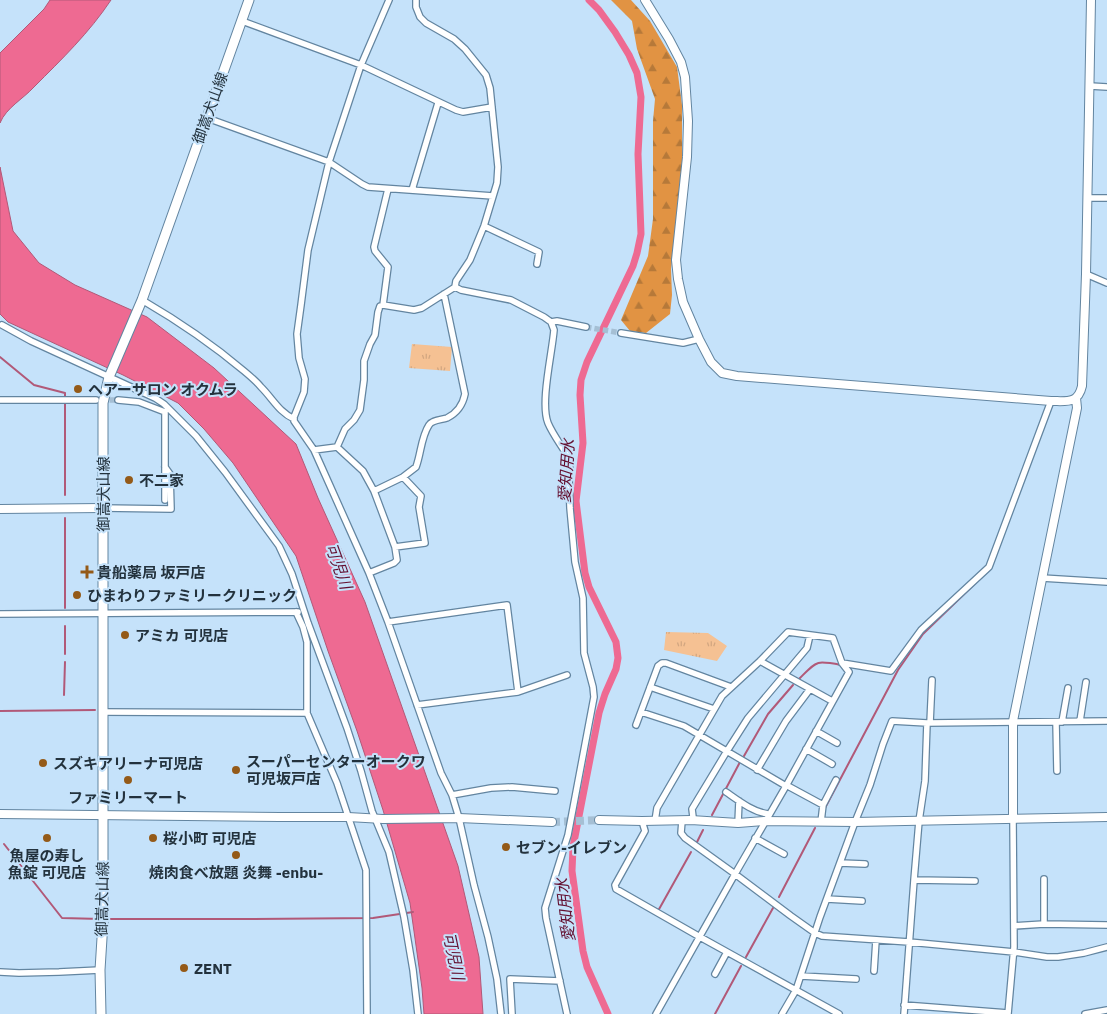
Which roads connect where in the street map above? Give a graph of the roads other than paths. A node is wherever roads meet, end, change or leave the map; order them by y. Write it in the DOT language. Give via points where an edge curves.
graph roads {
  1 [pos="249,0"];
  2 [pos="389,0"];
  3 [pos="416,0"];
  4 [pos="645,0"];
  5 [pos="1091,0"];
  6 [pos="242,21"];
  7 [pos="361,65"];
  8 [pos="1090,86"];
  9 [pos="1107,87"];
  10 [pos="438,103"];
  11 [pos="492,107"];
  12 [pos="207,118"];
  13 [pos="329,162"];
  14 [pos="388,189"];
  15 [pos="412,190"];
  16 [pos="493,196"];
  17 [pos="1088,198"];
  18 [pos="1107,198"];
  19 [pos="484,226"];
  20 [pos="537,264"];
  21 [pos="1086,274"];
  22 [pos="1107,283"];
  23 [pos="455,287"];
  24 [pos="444,294"];
  25 [pos="142,300"];
  26 [pos="383,305"];
  27 [pos="551,322"];
  28 [pos="2,325"];
  29 [pos="586,326"];
  30 [pos="621,333"];
  31 [pos="699,339"];
  32 [pos="109,377"];
  33 [pos="1076,398"];
  34 [pos="0,400"];
  35 [pos="96,400"];
  36 [pos="118,400"];
  37 [pos="159,400"];
  38 [pos="1051,401"];
  39 [pos="160,410"];
  40 [pos="294,419"];
  41 [pos="337,447"];
  42 [pos="314,450"];
  43 [pos="165,467"];
  44 [pos="403,477"];
  45 [pos="374,490"];
  46 [pos="165,500"];
  47 [pos="102,508"];
  48 [pos="0,510"];
  49 [pos="396,547"];
  50 [pos="369,573"];
  51 [pos="1042,578"];
  52 [pos="1107,582"];
  53 [pos="304,611"];
  54 [pos="296,612"];
  55 [pos="103,613"];
  56 [pos="0,614"];
  57 [pos="388,622"];
  58 [pos="810,635"];
  59 [pos="760,661"];
  60 [pos="842,663"];
  61 [pos="784,674"];
  62 [pos="568,676"];
  63 [pos="932,680"];
  64 [pos="1086,682"];
  65 [pos="650,687"];
  66 [pos="731,687"];
  67 [pos="1068,688"];
  68 [pos="810,689"];
  69 [pos="518,692"];
  70 [pos="832,701"];
  71 [pos="417,704"];
  72 [pos="714,709"];
  73 [pos="103,712"];
  74 [pos="641,712"];
  75 [pos="307,713"];
  76 [pos="1013,721"];
  77 [pos="1080,721"];
  78 [pos="1107,721"];
  79 [pos="1059,722"];
  80 [pos="928,723"];
  81 [pos="636,724"];
  82 [pos="816,731"];
  83 [pos="700,735"];
  84 [pos="837,743"];
  85 [pos="806,749"];
  86 [pos="727,751"];
  87 [pos="832,764"];
  88 [pos="757,770"];
  89 [pos="1057,771"];
  90 [pos="836,780"];
  91 [pos="786,785"];
  92 [pos="555,791"];
  93 [pos="726,792"];
  94 [pos="452,795"];
  95 [pos="739,801"];
  96 [pos="823,805"];
  97 [pos="0,814"];
  98 [pos="102,816"];
  99 [pos="348,817"];
  100 [pos="1107,817"];
  101 [pos="459,818"];
  102 [pos="766,818"];
  103 [pos="379,819"];
  104 [pos="1013,819"];
  105 [pos="599,820"];
  106 [pos="655,821"];
  107 [pos="687,821"];
  108 [pos="919,821"];
  109 [pos="552,822"];
  110 [pos="642,822"];
  111 [pos="738,822"];
  112 [pos="821,822"];
  113 [pos="855,822"];
  114 [pos="755,838"];
  115 [pos="784,854"];
  116 [pos="840,863"];
  117 [pos="865,864"];
  118 [pos="735,874"];
  119 [pos="1044,878"];
  120 [pos="914,880"];
  121 [pos="975,881"];
  122 [pos="827,899"];
  123 [pos="862,901"];
  124 [pos="1044,924"];
  125 [pos="1107,925"];
  126 [pos="1014,926"];
  127 [pos="815,933"];
  128 [pos="700,937"];
  129 [pos="876,940"];
  130 [pos="909,942"];
  131 [pos="1107,947"];
  132 [pos="727,952"];
  133 [pos="1014,952"];
  134 [pos="100,970"];
  135 [pos="874,971"];
  136 [pos="0,972"];
  137 [pos="715,974"];
  138 [pos="801,976"];
  139 [pos="856,979"];
  140 [pos="560,981"];
  141 [pos="796,990"];
  142 [pos="904,1005"];
  143 [pos="1107,1010"];
  144 [pos="101,1014"];
  145 [pos="367,1014"];
  146 [pos="417,1014"];
  147 [pos="501,1014"];
  148 [pos="512,1014"];
  149 [pos="567,1014"];
  150 [pos="656,1014"];
  151 [pos="782,1014"];
  152 [pos="839,1014"];
  153 [pos="904,1014"];
  154 [pos="1008,1014"];
  155 [pos="1085,1014"];
  1 -- 6 [label="main road, 御嵩犬山線"];
  2 -- 7 [label="street"];
  3 -- 11 [label="street" via="420,17 454,39 486,74"];
  4 -- 31 [label="street" via="681,62 685,77 687,156 676,260 683,302"];
  5 -- 8 [label="street"];
  6 -- 7 [label="street"];
  6 -- 12 [label="main road, 御嵩犬山線"];
  7 -- 10 [label="street"];
  7 -- 13 [label="street"];
  8 -- 9 [label="street"];
  8 -- 17 [label="street"];
  10 -- 11 [label="street" via="463,112"];
  10 -- 15 [label="street"];
  11 -- 16 [label="street" via="498,167"];
  12 -- 13 [label="street"];
  12 -- 25 [label="main road, 御嵩犬山線"];
  13 -- 14 [label="street" via="362,184"];
  13 -- 40 [label="street" via="304,274 296,334 305,386"];
  14 -- 15 [label="street"];
  14 -- 26 [label="street" via="374,247 388,267"];
  15 -- 16 [label="street"];
  16 -- 19 [label="street"];
  17 -- 18 [label="street"];
  17 -- 21 [label="street"];
  19 -- 20 [label="street" via="539,252"];
  19 -- 23 [label="street"];
  21 -- 22 [label="street"];
  21 -- 33 [label="street" via="1082,386"];
  23 -- 24 [label="street"];
  23 -- 27 [label="street" via="511,300"];
  24 -- 26 [label="street" via="414,310"];
  24 -- 44 [label="street" via="466,394 459,409 448,417 431,422 424,435 416,467"];
  25 -- 32 [label="main road, 御嵩犬山線"];
  25 -- 40 [label="street" via="204,339 261,386 285,415"];
  26 -- 41 [label="street" via="378,308 375,335 364,361 360,410 345,429"];
  27 -- 29 [label="street"];
  27 -- 140 [label="street" via="554,330 546,415 570,463 570,508 575,562 583,598 584,653 594,697 568,835 546,908"];
  28 -- 32 [label="street"];
  30 -- 31 [label="street" via="683,343"];
  31 -- 38 [label="street" via="711,362 722,373 737,376"];
  32 -- 37 [label="street"];
  32 -- 47 [label="main road, 御嵩犬山線" via="103,403"];
  33 -- 38 [label="street"];
  33 -- 51 [label="street" via="1077,408"];
  34 -- 35 [label="street"];
  36 -- 39 [label="street" via="139,402"];
  37 -- 39 [label="street"];
  37 -- 53 [label="street" via="196,436 279,546"];
  38 -- 60 [label="street" via="988,567 921,630 891,671"];
  39 -- 43 [label="street" via="165,412"];
  40 -- 42 [label="street"];
  41 -- 42 [label="street"];
  41 -- 45 [label="street" via="363,471"];
  42 -- 50 [label="street"];
  43 -- 46 [label="street"];
  43 -- 47 [label="street" via="170,474 171,509"];
  44 -- 45 [label="street"];
  44 -- 49 [label="street" via="422,496 419,508 425,543"];
  45 -- 49 [label="street"];
  47 -- 48 [label="street"];
  47 -- 55 [label="main road, 御嵩犬山線"];
  49 -- 50 [label="street" via="397,560 394,564"];
  50 -- 57 [label="street"];
  51 -- 52 [label="street"];
  51 -- 76 [label="street"];
  53 -- 54 [label="street"];
  53 -- 103 [label="street" via="362,771 372,811"];
  54 -- 55 [label="street"];
  54 -- 75 [label="street" via="307,642"];
  55 -- 56 [label="street"];
  55 -- 73 [label="main road, 御嵩犬山線"];
  57 -- 69 [label="street" via="507,605"];
  57 -- 71 [label="street"];
  58 -- 59 [label="street" via="788,632"];
  58 -- 60 [label="street" via="833,638"];
  58 -- 61 [label="street" via="807,648"];
  59 -- 61 [label="street"];
  59 -- 66 [label="street"];
  60 -- 70 [label="street" via="849,672"];
  61 -- 68 [label="street"];
  61 -- 86 [label="street" via="748,718"];
  62 -- 69 [label="street"];
  63 -- 80 [label="street"];
  64 -- 77 [label="street"];
  65 -- 66 [label="street" via="658,666 666,663"];
  65 -- 72 [label="street"];
  65 -- 74 [label="street"];
  66 -- 72 [label="street"];
  67 -- 79 [label="street"];
  68 -- 70 [label="street"];
  68 -- 88 [label="street" via="786,721"];
  69 -- 71 [label="street"];
  70 -- 82 [label="street"];
  71 -- 94 [label="street"];
  72 -- 83 [label="street"];
  73 -- 75 [label="street"];
  73 -- 98 [label="main road, 御嵩犬山線"];
  74 -- 81 [label="street"];
  74 -- 83 [label="street" via="684,726"];
  75 -- 99 [label="street"];
  76 -- 79 [label="street"];
  76 -- 80 [label="street"];
  76 -- 104 [label="street"];
  77 -- 78 [label="street"];
  77 -- 79 [label="street"];
  79 -- 89 [label="street"];
  80 -- 108 [label="street"];
  80 -- 113 [label="street" via="892,722"];
  82 -- 84 [label="street"];
  82 -- 85 [label="street"];
  83 -- 86 [label="street"];
  83 -- 106 [label="street" via="657,808"];
  85 -- 87 [label="street"];
  85 -- 91 [label="street"];
  86 -- 88 [label="street"];
  86 -- 107 [label="street" via="692,809 694,817"];
  88 -- 91 [label="street"];
  90 -- 96 [label="street"];
  91 -- 96 [label="street"];
  91 -- 102 [label="street"];
  92 -- 94 [label="street" via="512,787"];
  93 -- 95 [label="street"];
  94 -- 101 [label="street"];
  95 -- 102 [label="street"];
  95 -- 111 [label="street"];
  96 -- 112 [label="street"];
  97 -- 98 [label="street"];
  98 -- 99 [label="street"];
  98 -- 134 [label="main road, 御嵩犬山線"];
  99 -- 103 [label="street"];
  99 -- 145 [label="street" via="366,870"];
  100 -- 104 [label="street"];
  101 -- 103 [label="street"];
  101 -- 109 [label="street"];
  101 -- 147 [label="street" via="488,936"];
  102 -- 111 [label="street"];
  102 -- 112 [label="street"];
  102 -- 114 [label="street"];
  103 -- 146 [label="street" via="403,914"];
  104 -- 108 [label="street"];
  104 -- 126 [label="street"];
  105 -- 110 [label="street"];
  106 -- 107 [label="street"];
  106 -- 110 [label="street"];
  107 -- 111 [label="street"];
  107 -- 118 [label="street" via="681,833 685,838"];
  108 -- 113 [label="street"];
  108 -- 120 [label="street"];
  110 -- 128 [label="street" via="645,831 616,889"];
  112 -- 113 [label="street"];
  113 -- 116 [label="street"];
  114 -- 115 [label="street"];
  114 -- 118 [label="street"];
  116 -- 117 [label="street"];
  116 -- 122 [label="street"];
  118 -- 127 [label="street"];
  118 -- 128 [label="street"];
  119 -- 124 [label="street"];
  120 -- 121 [label="street"];
  120 -- 130 [label="street"];
  122 -- 123 [label="street"];
  122 -- 127 [label="street"];
  124 -- 125 [label="street"];
  124 -- 126 [label="street"];
  126 -- 133 [label="street"];
  127 -- 129 [label="street"];
  127 -- 138 [label="street"];
  128 -- 132 [label="street"];
  128 -- 150 [label="street"];
  129 -- 130 [label="street"];
  129 -- 135 [label="street"];
  130 -- 133 [label="street"];
  130 -- 142 [label="street"];
  131 -- 133 [label="street" via="1058,957"];
  132 -- 137 [label="street"];
  132 -- 141 [label="street"];
  133 -- 154 [label="street"];
  134 -- 136 [label="street"];
  134 -- 144 [label="main road, 御嵩犬山線"];
  138 -- 139 [label="street"];
  138 -- 141 [label="street"];
  140 -- 148 [label="street" via="510,979"];
  140 -- 149 [label="street"];
  141 -- 151 [label="street"];
  141 -- 152 [label="street"];
  142 -- 153 [label="street"];
  142 -- 154 [label="street"];
  143 -- 155 [label="street"];
}
